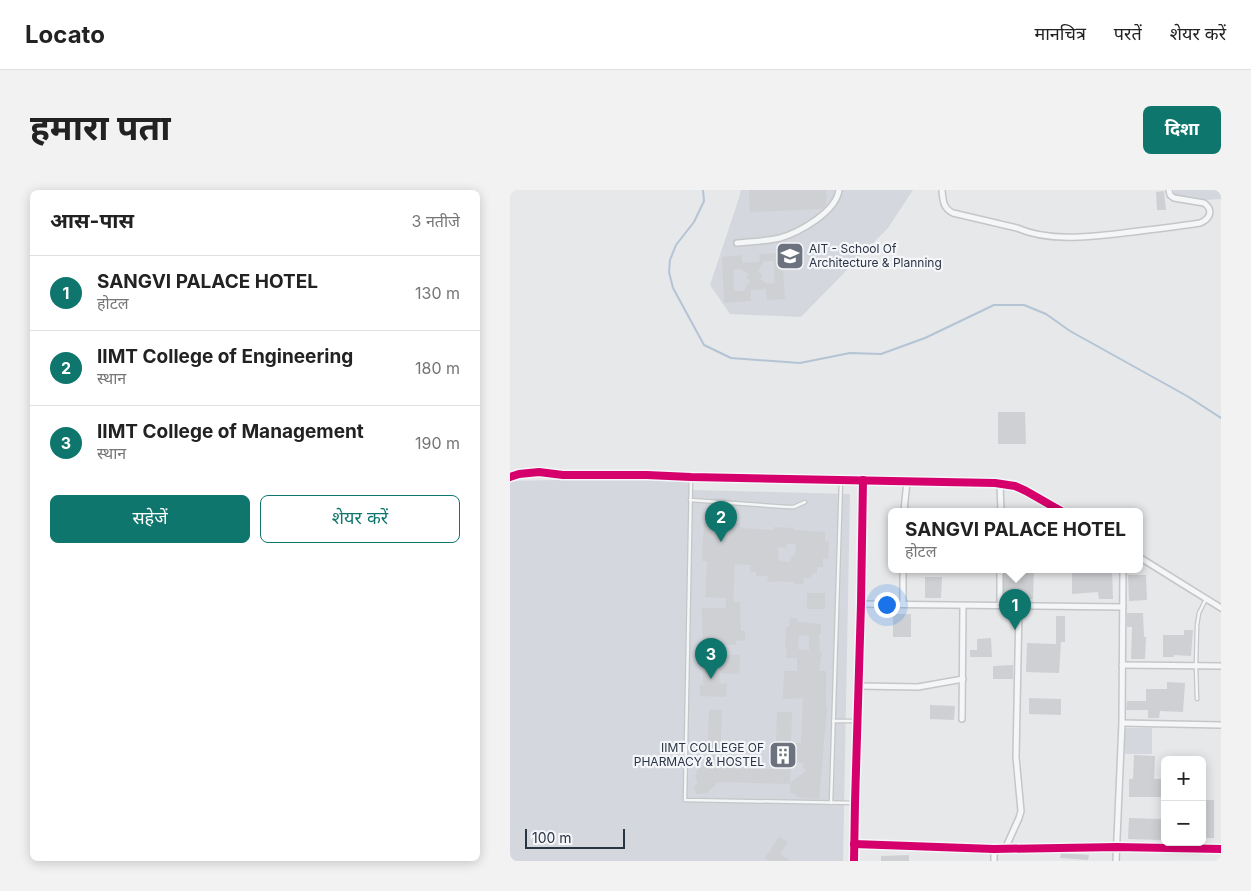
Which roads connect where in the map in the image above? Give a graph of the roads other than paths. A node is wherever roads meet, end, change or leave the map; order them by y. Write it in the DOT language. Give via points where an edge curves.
graph roads {
  1 [pos="839,190"];
  2 [pos="942,190"];
  3 [pos="1169,190"];
  4 [pos="737,243"];
  5 [pos="510,477"];
  6 [pos="691,477"];
  7 [pos="841,479"];
  8 [pos="863,480"];
  9 [pos="907,481"];
  10 [pos="1000,484"];
  11 [pos="690,500"];
  12 [pos="805,502"];
  13 [pos="904,508"];
  14 [pos="1001,508"];
  15 [pos="1056,508"];
  16 [pos="1143,560"];
  17 [pos="903,573"];
  18 [pos="1000,573"];
  19 [pos="1123,573"];
  20 [pos="1206,599"];
  21 [pos="861,604"];
  22 [pos="903,604"];
  23 [pos="1000,605"];
  24 [pos="963,606"];
  25 [pos="1019,606"];
  26 [pos="1123,606"];
  27 [pos="1221,608"];
  28 [pos="1122,665"];
  29 [pos="1196,666"];
  30 [pos="1221,666"];
  31 [pos="962,679"];
  32 [pos="859,686"];
  33 [pos="1197,699"];
  34 [pos="962,719"];
  35 [pos="834,721"];
  36 [pos="858,721"];
  37 [pos="1122,723"];
  38 [pos="1221,725"];
  39 [pos="831,803"];
  40 [pos="855,803"];
  41 [pos="854,844"];
  42 [pos="1117,847"];
  43 [pos="1005,848"];
  44 [pos="994,849"];
  45 [pos="1221,849"];
  46 [pos="854,861"];
  47 [pos="994,861"];
  48 [pos="1116,861"];
  1 -- 4 [label="street" via="834,204 800,230 780,238"];
  2 -- 3 [label="street" via="944,206 953,213 1050,236 1084,237 1152,230 1200,223 1209,218 1210,210 1204,203 1174,198"];
  5 -- 6 [label="street" via="539,472"];
  6 -- 7 [label="street"];
  6 -- 11 [label="lane"];
  7 -- 8 [label="street"];
  7 -- 35 [label="lane"];
  8 -- 9 [label="street"];
  8 -- 21 [label="street"];
  9 -- 10 [label="street"];
  9 -- 13 [label="street"];
  10 -- 14 [label="street"];
  10 -- 15 [label="street" via="1015,486"];
  11 -- 12 [label="lane" via="788,507"];
  11 -- 39 [label="lane" via="685,800"];
  16 -- 20 [label="street"];
  17 -- 22 [label="street"];
  18 -- 23 [label="street"];
  19 -- 26 [label="street"];
  20 -- 27 [label="street"];
  20 -- 29 [label="lane" via="1197,625"];
  21 -- 22 [label="street"];
  21 -- 32 [label="street"];
  22 -- 24 [label="street"];
  23 -- 24 [label="street"];
  23 -- 25 [label="street"];
  24 -- 31 [label="street"];
  25 -- 26 [label="street"];
  25 -- 43 [label="street" via="1016,757 1021,811"];
  26 -- 28 [label="street"];
  28 -- 29 [label="street"];
  28 -- 37 [label="street"];
  29 -- 30 [label="street"];
  29 -- 33 [label="lane"];
  31 -- 32 [label="street" via="918,687"];
  31 -- 34 [label="street"];
  32 -- 36 [label="street"];
  35 -- 36 [label="lane"];
  35 -- 39 [label="lane"];
  36 -- 40 [label="street"];
  37 -- 38 [label="street"];
  37 -- 42 [label="street"];
  39 -- 40 [label="lane"];
  40 -- 41 [label="street"];
  41 -- 44 [label="street"];
  41 -- 46 [label="street"];
  42 -- 43 [label="street"];
  42 -- 45 [label="street"];
  42 -- 48 [label="street"];
  43 -- 44 [label="street"];
  44 -- 47 [label="street"];
}
